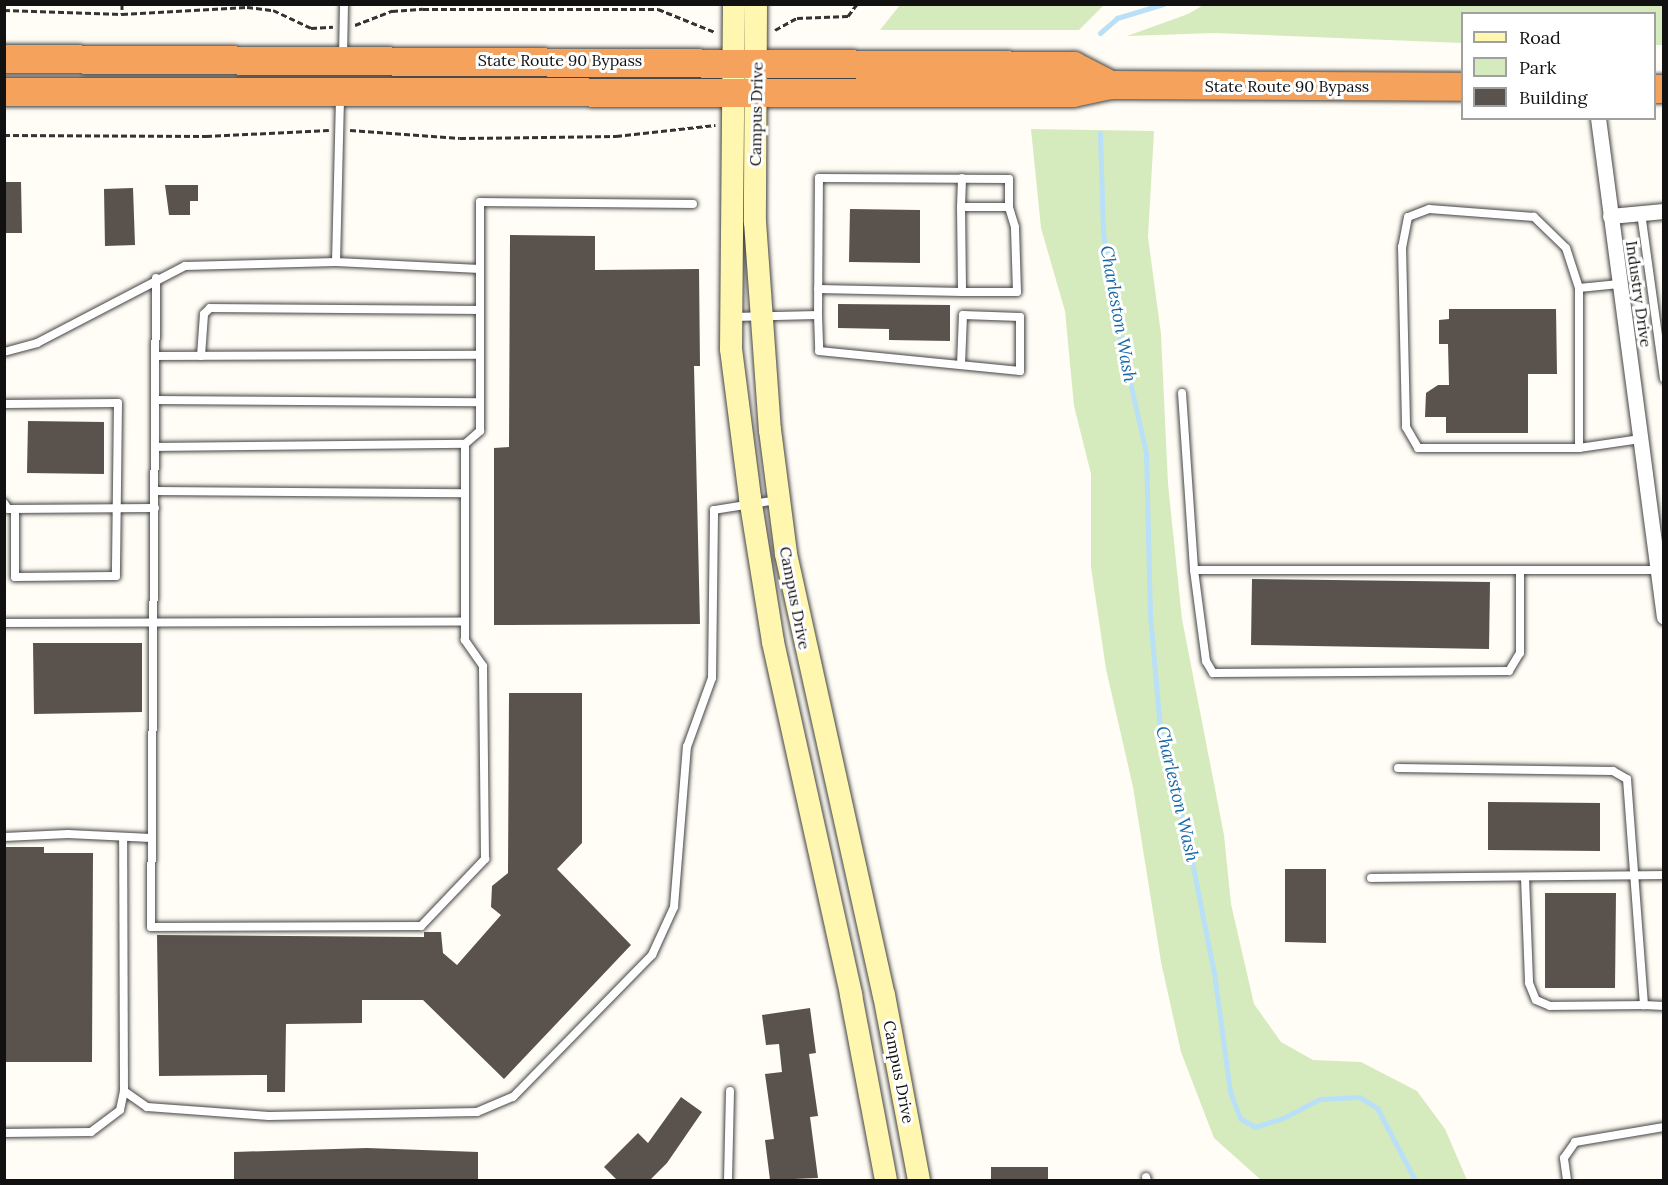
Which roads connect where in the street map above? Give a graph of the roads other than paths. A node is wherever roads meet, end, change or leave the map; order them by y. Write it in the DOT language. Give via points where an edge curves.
graph roads {
  1 [pos="344,4"];
  2 [pos="734,4"];
  3 [pos="756,4"];
  4 [pos="745,48"];
  5 [pos="343,58"];
  6 [pos="4,59"];
  7 [pos="1111,85"];
  8 [pos="1461,87"];
  9 [pos="4,92"];
  10 [pos="340,92"];
  11 [pos="745,92"];
  12 [pos="1598,120"];
  13 [pos="962,178"];
  14 [pos="693,204"];
  15 [pos="962,207"];
  16 [pos="1009,207"];
  17 [pos="1664,211"];
  18 [pos="1641,213"];
  19 [pos="1610,216"];
  20 [pos="336,261"];
  21 [pos="480,269"];
  22 [pos="156,278"];
  23 [pos="1619,284"];
  24 [pos="1579,288"];
  25 [pos="818,289"];
  26 [pos="962,292"];
  27 [pos="480,310"];
  28 [pos="818,315"];
  29 [pos="760,316"];
  30 [pos="731,317"];
  31 [pos="4,352"];
  32 [pos="480,355"];
  33 [pos="156,356"];
  34 [pos="201,356"];
  35 [pos="962,364"];
  36 [pos="1664,378"];
  37 [pos="1182,393"];
  38 [pos="155,400"];
  39 [pos="480,402"];
  40 [pos="4,404"];
  41 [pos="1640,438"];
  42 [pos="465,444"];
  43 [pos="155,447"];
  44 [pos="1579,448"];
  45 [pos="155,491"];
  46 [pos="464,493"];
  47 [pos="779,499"];
  48 [pos="4,503"];
  49 [pos="751,504"];
  50 [pos="155,508"];
  51 [pos="15,509"];
  52 [pos="119,509"];
  53 [pos="1194,570"];
  54 [pos="1520,570"];
  55 [pos="1657,570"];
  56 [pos="1664,617"];
  57 [pos="154,621"];
  58 [pos="465,621"];
  59 [pos="4,623"];
  60 [pos="1398,768"];
  61 [pos="4,837"];
  62 [pos="123,837"];
  63 [pos="151,838"];
  64 [pos="1664,875"];
  65 [pos="1633,876"];
  66 [pos="1526,877"];
  67 [pos="1371,878"];
  68 [pos="1644,1005"];
  69 [pos="1664,1006"];
  70 [pos="124,1090"];
  71 [pos="730,1091"];
  72 [pos="1664,1127"];
  73 [pos="4,1133"];
  74 [pos="728,1180"];
  75 [pos="886,1180"];
  76 [pos="919,1180"];
  77 [pos="1567,1180"];
  1 -- 5 [label="lane"];
  2 -- 4 [label="street, Campus Drive"];
  3 -- 4 [label="street, Campus Drive"];
  4 -- 5 [label="highway, State Route 90 Bypass"];
  4 -- 7 [label="highway, State Route 90 Bypass" via="1074,66"];
  4 -- 11 [label="street, Campus Drive"];
  5 -- 6 [label="highway, State Route 90 Bypass"];
  7 -- 8 [label="highway, State Route 90 Bypass"];
  7 -- 11 [label="highway, State Route 90 Bypass" via="1073,93"];
  9 -- 10 [label="highway, State Route 90 Bypass"];
  10 -- 11 [label="highway, State Route 90 Bypass"];
  10 -- 20 [label="lane"];
  11 -- 29 [label="street, Campus Drive"];
  11 -- 30 [label="street, Campus Drive" via="731,122"];
  12 -- 19 [label="street, Industry Drive"];
  13 -- 15 [label="lane"];
  13 -- 16 [label="lane" via="1009,179"];
  13 -- 25 [label="lane" via="819,178"];
  14 -- 21 [label="lane" via="480,202"];
  15 -- 16 [label="lane"];
  15 -- 26 [label="lane"];
  16 -- 26 [label="lane" via="1015,227 1017,292"];
  17 -- 18 [label="street"];
  18 -- 19 [label="street"];
  18 -- 36 [label="lane"];
  19 -- 23 [label="street, Industry Drive"];
  20 -- 21 [label="lane"];
  20 -- 22 [label="lane" via="185,266"];
  21 -- 27 [label="lane"];
  22 -- 31 [label="lane" via="38,343"];
  22 -- 33 [label="lane"];
  23 -- 24 [label="lane"];
  23 -- 41 [label="street, Industry Drive"];
  24 -- 44 [label="lane"];
  24 -- 44 [label="lane" via="1566,248 1534,217 1429,209 1408,217 1401,247 1406,427 1418,448"];
  25 -- 26 [label="lane"];
  25 -- 28 [label="lane"];
  27 -- 32 [label="lane"];
  27 -- 34 [label="lane" via="210,308 204,314"];
  28 -- 29 [label="lane"];
  28 -- 35 [label="lane" via="819,351"];
  29 -- 30 [label="lane"];
  29 -- 47 [label="street, Campus Drive"];
  30 -- 49 [label="street, Campus Drive" via="731,349"];
  32 -- 34 [label="lane"];
  32 -- 39 [label="lane"];
  33 -- 34 [label="lane"];
  33 -- 38 [label="lane"];
  35 -- 35 [label="lane" via="1020,371 1020,317 963,315"];
  37 -- 53 [label="lane"];
  38 -- 39 [label="lane"];
  38 -- 43 [label="lane"];
  39 -- 42 [label="lane" via="480,431"];
  40 -- 52 [label="lane" via="118,403"];
  41 -- 44 [label="lane"];
  41 -- 55 [label="street, Industry Drive"];
  42 -- 43 [label="lane"];
  42 -- 46 [label="lane"];
  43 -- 45 [label="lane"];
  45 -- 46 [label="lane"];
  45 -- 50 [label="lane"];
  46 -- 58 [label="lane"];
  47 -- 49 [label="lane"];
  47 -- 76 [label="street, Campus Drive" via="799,622 886,1007"];
  48 -- 51 [label="lane" via="8,509"];
  49 -- 70 [label="lane" via="714,510 712,678 687,747 674,907 652,955 513,1097 477,1112 269,1116 147,1107"];
  49 -- 75 [label="street, Campus Drive" via="773,642 851,995"];
  50 -- 52 [label="lane"];
  50 -- 57 [label="lane"];
  51 -- 52 [label="lane"];
  51 -- 52 [label="lane" via="15,577 116,576"];
  53 -- 54 [label="lane"];
  53 -- 54 [label="lane" via="1206,661 1213,673 1229,675 1509,671 1520,652"];
  54 -- 55 [label="lane"];
  55 -- 56 [label="street, Industry Drive"];
  57 -- 58 [label="lane"];
  57 -- 59 [label="lane"];
  57 -- 63 [label="lane"];
  58 -- 63 [label="lane" via="465,640 483,666 485,859 421,926 151,927"];
  60 -- 65 [label="lane" via="1613,771 1627,779"];
  61 -- 62 [label="lane"];
  62 -- 63 [label="lane"];
  62 -- 70 [label="lane"];
  64 -- 65 [label="lane"];
  65 -- 66 [label="lane"];
  65 -- 68 [label="lane"];
  66 -- 67 [label="lane"];
  66 -- 68 [label="lane" via="1529,983 1536,1000 1550,1006"];
  68 -- 69 [label="lane"];
  70 -- 73 [label="lane" via="120,1110 91,1132"];
  71 -- 74 [label="lane"];
  72 -- 77 [label="lane" via="1575,1142 1564,1158"];
}
